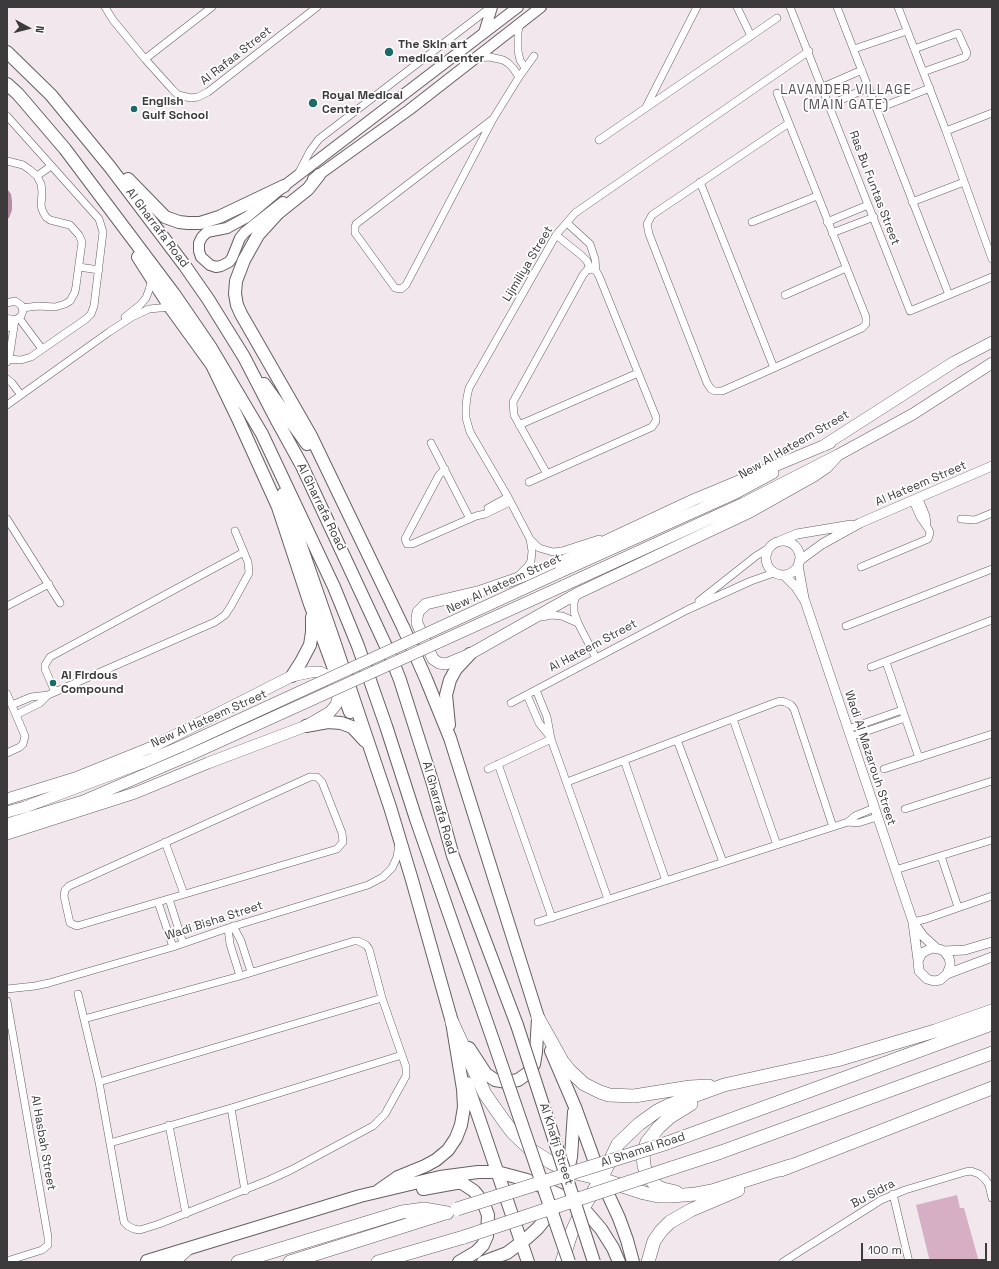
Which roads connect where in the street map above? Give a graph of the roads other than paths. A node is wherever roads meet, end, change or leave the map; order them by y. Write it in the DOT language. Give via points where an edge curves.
graph roads {
  1 [pos="105,7"];
  2 [pos="212,7"];
  3 [pos="317,7"];
  4 [pos="491,7"];
  5 [pos="518,7"];
  6 [pos="541,7"];
  7 [pos="697,7"];
  8 [pos="737,7"];
  9 [pos="790,7"];
  10 [pos="837,7"];
  11 [pos="898,7"];
  12 [pos="777,18"];
  13 [pos="520,22"];
  14 [pos="907,30"];
  15 [pos="484,33"];
  16 [pos="751,36"];
  17 [pos="854,49"];
  18 [pos="914,49"];
  19 [pos="809,51"];
  20 [pos="7,52"];
  21 [pos="534,56"];
  22 [pos="475,58"];
  23 [pos="145,59"];
  24 [pos="525,68"];
  25 [pos="862,70"];
  26 [pos="923,72"];
  27 [pos="519,77"];
  28 [pos="7,84"];
  29 [pos="823,87"];
  30 [pos="869,87"];
  31 [pos="930,88"];
  32 [pos="777,93"];
  33 [pos="830,105"];
  34 [pos="645,109"];
  35 [pos="877,109"];
  36 [pos="992,113"];
  37 [pos="7,116"];
  38 [pos="493,119"];
  39 [pos="789,123"];
  40 [pos="946,131"];
  41 [pos="600,140"];
  42 [pos="7,161"];
  43 [pos="52,166"];
  44 [pos="110,167"];
  45 [pos="319,175"];
  46 [pos="36,176"];
  47 [pos="296,177"];
  48 [pos="700,182"];
  49 [pos="964,182"];
  50 [pos="284,186"];
  51 [pos="817,196"];
  52 [pos="912,202"];
  53 [pos="107,204"];
  54 [pos="868,205"];
  55 [pos="874,217"];
  56 [pos="752,222"];
  57 [pos="827,222"];
  58 [pos="567,223"];
  59 [pos="832,233"];
  60 [pos="556,235"];
  61 [pos="992,260"];
  62 [pos="79,267"];
  63 [pos="846,268"];
  64 [pos="99,270"];
  65 [pos="593,270"];
  66 [pos="992,277"];
  67 [pos="152,279"];
  68 [pos="785,295"];
  69 [pos="949,295"];
  70 [pos="7,303"];
  71 [pos="22,308"];
  72 [pos="170,308"];
  73 [pos="12,319"];
  74 [pos="7,328"];
  75 [pos="109,332"];
  76 [pos="992,342"];
  77 [pos="42,349"];
  78 [pos="244,357"];
  79 [pos="8,360"];
  80 [pos="992,364"];
  81 [pos="774,368"];
  82 [pos="638,373"];
  83 [pos="7,379"];
  84 [pos="21,394"];
  85 [pos="7,405"];
  86 [pos="519,425"];
  87 [pos="262,434"];
  88 [pos="830,442"];
  89 [pos="431,443"];
  90 [pos="838,455"];
  91 [pos="992,466"];
  92 [pos="445,469"];
  93 [pos="547,474"];
  94 [pos="331,478"];
  95 [pos="529,482"];
  96 [pos="509,500"];
  97 [pos="916,500"];
  98 [pos="992,513"];
  99 [pos="473,517"];
  100 [pos="7,519"];
  101 [pos="961,519"];
  102 [pos="860,523"];
  103 [pos="235,531"];
  104 [pos="619,536"];
  105 [pos="530,539"];
  106 [pos="778,542"];
  107 [pos="769,548"];
  108 [pos="244,552"];
  109 [pos="798,563"];
  110 [pos="861,567"];
  111 [pos="992,569"];
  112 [pos="774,572"];
  113 [pos="784,575"];
  114 [pos="511,581"];
  115 [pos="49,584"];
  116 [pos="578,593"];
  117 [pos="805,601"];
  118 [pos="60,603"];
  119 [pos="310,604"];
  120 [pos="7,606"];
  121 [pos="687,610"];
  122 [pos="532,618"];
  123 [pos="992,620"];
  124 [pos="578,623"];
  125 [pos="846,626"];
  126 [pos="470,654"];
  127 [pos="596,658"];
  128 [pos="886,662"];
  129 [pos="871,667"];
  130 [pos="292,676"];
  131 [pos="536,690"];
  132 [pos="52,693"];
  133 [pos="7,694"];
  134 [pos="527,695"];
  135 [pos="511,703"];
  136 [pos="12,705"];
  137 [pos="902,710"];
  138 [pos="16,714"];
  139 [pos="905,718"];
  140 [pos="733,719"];
  141 [pos="362,722"];
  142 [pos="306,726"];
  143 [pos="849,733"];
  144 [pos="992,734"];
  145 [pos="450,738"];
  146 [pos="551,738"];
  147 [pos="677,740"];
  148 [pos="369,745"];
  149 [pos="7,753"];
  150 [pos="919,758"];
  151 [pos="624,760"];
  152 [pos="498,764"];
  153 [pos="488,768"];
  154 [pos="884,769"];
  155 [pos="992,781"];
  156 [pos="567,782"];
  157 [pos="7,799"];
  158 [pos="905,809"];
  159 [pos="7,812"];
  160 [pos="875,812"];
  161 [pos="7,824"];
  162 [pos="833,826"];
  163 [pos="7,834"];
  164 [pos="399,838"];
  165 [pos="992,840"];
  166 [pos="165,842"];
  167 [pos="777,845"];
  168 [pos="941,856"];
  169 [pos="723,862"];
  170 [pos="895,870"];
  171 [pos="666,881"];
  172 [pos="184,894"];
  173 [pos="992,896"];
  174 [pos="169,899"];
  175 [pos="608,899"];
  176 [pos="158,902"];
  177 [pos="958,907"];
  178 [pos="552,918"];
  179 [pos="538,922"];
  180 [pos="913,922"];
  181 [pos="230,927"];
  182 [pos="992,942"];
  183 [pos="183,943"];
  184 [pos="173,947"];
  185 [pos="940,950"];
  186 [pos="992,957"];
  187 [pos="918,960"];
  188 [pos="251,972"];
  189 [pos="947,974"];
  190 [pos="240,976"];
  191 [pos="7,989"];
  192 [pos="78,994"];
  193 [pos="382,998"];
  194 [pos="7,1001"];
  195 [pos="992,1011"];
  196 [pos="538,1018"];
  197 [pos="84,1019"];
  198 [pos="452,1022"];
  199 [pos="992,1024"];
  200 [pos="517,1025"];
  201 [pos="493,1040"];
  202 [pos="992,1053"];
  203 [pos="402,1055"];
  204 [pos="459,1061"];
  205 [pos="99,1082"];
  206 [pos="724,1085"];
  207 [pos="992,1088"];
  208 [pos="574,1107"];
  209 [pos="231,1108"];
  210 [pos="169,1125"];
  211 [pos="110,1143"];
  212 [pos="790,1166"];
  213 [pos="568,1171"];
  214 [pos="497,1172"];
  215 [pos="601,1179"];
  216 [pos="245,1191"];
  217 [pos="378,1191"];
  218 [pos="560,1194"];
  219 [pos="696,1194"];
  220 [pos="892,1194"];
  221 [pos="992,1198"];
  222 [pos="583,1208"];
  223 [pos="452,1211"];
  224 [pos="186,1214"];
  225 [pos="520,1243"];
  226 [pos="186,1250"];
  227 [pos="7,1261"];
  228 [pos="147,1261"];
  229 [pos="173,1262"];
  230 [pos="238,1262"];
  231 [pos="290,1262"];
  232 [pos="378,1262"];
  233 [pos="459,1262"];
  234 [pos="483,1262"];
  235 [pos="528,1262"];
  236 [pos="562,1262"];
  237 [pos="569,1262"];
  238 [pos="594,1262"];
  239 [pos="619,1262"];
  240 [pos="633,1262"];
  241 [pos="648,1262"];
  242 [pos="783,1262"];
  243 [pos="909,1262"];
  1 -- 23 [label="street, Al Rafaa Street"];
  2 -- 23 [label="street"];
  3 -- 23 [label="street, Al Rafaa Street" via="208,92 198,97 178,95"];
  4 -- 15 [label="main road"];
  4 -- 47 [label="street" via="319,139"];
  5 -- 15 [label="main road"];
  6 -- 13 [label="main road"];
  7 -- 34 [label="street"];
  8 -- 16 [label="street"];
  9 -- 19 [label="street, Ras Bu Funtas Street"];
  10 -- 17 [label="street"];
  11 -- 14 [label="street"];
  12 -- 16 [label="street"];
  13 -- 22 [label="main road"];
  13 -- 24 [label="street" via="518,51"];
  14 -- 17 [label="street"];
  14 -- 18 [label="street"];
  15 -- 47 [label="main road"];
  16 -- 34 [label="street"];
  17 -- 25 [label="street"];
  18 -- 26 [label="street"];
  18 -- 26 [label="street" via="960,34 967,53 965,57"];
  19 -- 29 [label="street, Ras Bu Funtas Street"];
  19 -- 58 [label="street, Lijmiliya Street" via="575,213"];
  20 -- 44 [label="highway, Al Gharrafa Road" via="51,95"];
  21 -- 24 [label="street"];
  22 -- 27 [label="street" via="490,57 503,60"];
  22 -- 45 [label="main road"];
  24 -- 27 [label="street"];
  25 -- 29 [label="street"];
  25 -- 30 [label="street"];
  26 -- 31 [label="street"];
  27 -- 38 [label="street"];
  28 -- 53 [label="highway, Al Gharrafa Road" via="65,149"];
  29 -- 33 [label="street, Ras Bu Funtas Street"];
  30 -- 33 [label="street"];
  30 -- 35 [label="street"];
  31 -- 35 [label="street"];
  31 -- 40 [label="street"];
  32 -- 39 [label="street"];
  33 -- 54 [label="street, Ras Bu Funtas Street"];
  34 -- 41 [label="street"];
  35 -- 52 [label="street"];
  36 -- 40 [label="street"];
  37 -- 43 [label="street"];
  38 -- 38 [label="street" via="406,285 401,289 395,288 355,233 356,224"];
  39 -- 48 [label="street"];
  39 -- 51 [label="street"];
  40 -- 49 [label="street"];
  42 -- 46 [label="street" via="23,165"];
  43 -- 46 [label="street"];
  43 -- 64 [label="street" via="101,223 103,232"];
  44 -- 50 [label="highway" via="135,186 165,216 188,223 200,223 219,217"];
  44 -- 78 [label="highway, Al Gharrafa Road" via="185,266"];
  45 -- 50 [label="main road" via="245,232 229,262 216,267 205,262 199,251 199,243 207,232 227,228 239,222"];
  45 -- 94 [label="highway" via="308,190 278,213 258,235 236,280 235,294 241,314 311,436"];
  46 -- 62 [label="street" via="42,192 43,212 50,220 70,225 80,235 82,249"];
  47 -- 50 [label="main road"];
  48 -- 81 [label="street"];
  48 -- 81 [label="street" via="652,215 647,230 707,383 712,389 722,391"];
  49 -- 52 [label="street"];
  49 -- 61 [label="street"];
  51 -- 56 [label="street"];
  51 -- 57 [label="street"];
  52 -- 69 [label="street"];
  53 -- 67 [label="highway" via="113,218"];
  53 -- 87 [label="highway, Al Gharrafa Road" via="207,342"];
  54 -- 55 [label="street, Ras Bu Funtas Street"];
  54 -- 57 [label="street"];
  55 -- 59 [label="street"];
  55 -- 69 [label="street, Ras Bu Funtas Street" via="910,311"];
  57 -- 59 [label="street"];
  58 -- 60 [label="street, Lijmiliya Street"];
  58 -- 65 [label="street" via="590,244 595,259"];
  59 -- 63 [label="street"];
  60 -- 65 [label="street" via="581,255"];
  60 -- 96 [label="street, Lijmiliya Street" via="469,388 467,397 466,418 470,432"];
  62 -- 64 [label="street"];
  62 -- 71 [label="street" via="75,292 66,304"];
  63 -- 68 [label="street"];
  63 -- 81 [label="street" via="866,317 865,326"];
  64 -- 77 [label="street" via="91,314"];
  65 -- 82 [label="street" via="599,276"];
  65 -- 86 [label="street" via="587,270 583,275 515,397 512,411"];
  66 -- 69 [label="street"];
  67 -- 72 [label="highway"];
  67 -- 75 [label="street" via="140,305"];
  70 -- 71 [label="street" via="15,301"];
  71 -- 73 [label="street" via="22,313"];
  72 -- 75 [label="street" via="145,311"];
  72 -- 119 [label="highway" via="212,365 239,421 278,507"];
  73 -- 74 [label="street"];
  73 -- 77 [label="street"];
  73 -- 79 [label="street"];
  75 -- 84 [label="street"];
  76 -- 88 [label="main road, New Al Hateem Street" via="954,362"];
  77 -- 79 [label="street" via="27,359"];
  78 -- 94 [label="highway"];
  78 -- 200 [label="highway, Al Gharrafa Road" via="302,466 391,657 433,784 453,856"];
  80 -- 90 [label="main road, New Al Hateem Street" via="913,414"];
  82 -- 86 [label="street"];
  82 -- 93 [label="street" via="656,417 652,427"];
  83 -- 84 [label="street"];
  84 -- 85 [label="street"];
  86 -- 93 [label="street"];
  87 -- 141 [label="highway"];
  87 -- 201 [label="highway, Al Gharrafa Road" via="334,587 358,646"];
  88 -- 104 [label="main road" via="693,500"];
  88 -- 159 [label="main road, New Al Hateem Street, bridge" via="736,493 184,745"];
  89 -- 92 [label="street"];
  90 -- 116 [label="main road" via="814,476 750,512"];
  90 -- 161 [label="main road, New Al Hateem Street, bridge" via="744,503 190,755 83,801"];
  91 -- 97 [label="street, Al Hateem Street"];
  92 -- 99 [label="street"];
  92 -- 99 [label="street" via="439,475 405,542 412,544"];
  93 -- 95 [label="street"];
  94 -- 145 [label="highway" via="403,627"];
  96 -- 99 [label="street" via="484,509"];
  96 -- 105 [label="street, Lijmiliya Street"];
  97 -- 102 [label="street, Al Hateem Street"];
  97 -- 110 [label="street" via="922,520 930,533 926,541"];
  98 -- 101 [label="street" via="975,520"];
  100 -- 115 [label="street"];
  102 -- 106 [label="street, Al Hateem Street" via="797,534"];
  102 -- 109 [label="street, Al Hateem Street" via="822,544"];
  103 -- 108 [label="street"];
  104 -- 105 [label="street, Lijmiliya Street" via="601,538 553,552 539,548"];
  104 -- 114 [label="main road" via="561,563"];
  105 -- 114 [label="street, Lijmiliya Street" via="531,561 525,570"];
  106 -- 107 [label="street"];
  106 -- 109 [label="street" via="792,544 799,554"];
  107 -- 112 [label="street" via="766,561"];
  107 -- 121 [label="street, Al Hateem Street"];
  108 -- 132 [label="street" via="50,657 45,669"];
  108 -- 132 [label="street" via="249,566 248,576 228,611 220,619"];
  109 -- 113 [label="street" via="793,572"];
  109 -- 117 [label="street, Wadi Al Mazarouh Street"];
  111 -- 125 [label="street"];
  112 -- 113 [label="street"];
  112 -- 121 [label="street, Al Hateem Street"];
  113 -- 117 [label="street, Wadi Al Mazarouh Street"];
  114 -- 126 [label="main road" via="426,604 418,612 417,623 433,659 446,664"];
  115 -- 118 [label="street"];
  115 -- 120 [label="street"];
  116 -- 122 [label="main road"];
  116 -- 124 [label="street" via="574,612"];
  117 -- 143 [label="street, Wadi Al Mazarouh Street"];
  119 -- 130 [label="highway" via="310,645"];
  119 -- 141 [label="highway" via="350,712"];
  121 -- 127 [label="street, Al Hateem Street"];
  122 -- 124 [label="street" via="556,615"];
  122 -- 126 [label="main road"];
  123 -- 128 [label="street"];
  124 -- 127 [label="street"];
  126 -- 145 [label="highway" via="452,674 447,688"];
  127 -- 131 [label="street, Al Hateem Street"];
  128 -- 129 [label="street"];
  128 -- 137 [label="street"];
  130 -- 142 [label="main road" via="311,672 326,674 338,692 333,709"];
  130 -- 157 [label="main road" via="152,747 75,778"];
  131 -- 134 [label="street, Al Hateem Street"];
  131 -- 146 [label="street" via="547,717"];
  132 -- 136 [label="street" via="31,697"];
  132 -- 138 [label="street" via="40,703"];
  133 -- 136 [label="street"];
  134 -- 135 [label="street, Al Hateem Street"];
  134 -- 146 [label="street" via="539,723"];
  136 -- 138 [label="street"];
  137 -- 139 [label="street"];
  137 -- 143 [label="street"];
  138 -- 149 [label="street" via="25,740 20,747"];
  139 -- 143 [label="street"];
  139 -- 150 [label="street"];
  140 -- 147 [label="street"];
  140 -- 162 [label="street" via="780,701 794,709"];
  140 -- 167 [label="street"];
  141 -- 148 [label="highway"];
  142 -- 148 [label="highway" via="328,722 341,723 352,727"];
  142 -- 163 [label="main road" via="135,793"];
  143 -- 160 [label="street, Wadi Al Mazarouh Street"];
  144 -- 150 [label="street"];
  145 -- 196 [label="highway"];
  146 -- 152 [label="street"];
  146 -- 156 [label="street"];
  147 -- 151 [label="street"];
  147 -- 169 [label="street"];
  148 -- 164 [label="highway"];
  150 -- 154 [label="street"];
  151 -- 156 [label="street"];
  151 -- 171 [label="street"];
  152 -- 153 [label="street"];
  152 -- 178 [label="street"];
  155 -- 158 [label="street"];
  156 -- 175 [label="street"];
  160 -- 162 [label="street" via="858,823 848,822"];
  160 -- 170 [label="street, Wadi Al Mazarouh Street"];
  162 -- 167 [label="street"];
  164 -- 181 [label="street, Wadi Bisha Street" via="397,857 392,868 378,881"];
  164 -- 198 [label="highway"];
  165 -- 168 [label="street"];
  166 -- 172 [label="street"];
  166 -- 172 [label="street" via="313,777 322,782 342,833 342,842 337,849"];
  166 -- 176 [label="street" via="70,886 64,893 69,920 74,926"];
  167 -- 169 [label="street"];
  168 -- 170 [label="street"];
  168 -- 177 [label="street"];
  169 -- 171 [label="street"];
  170 -- 180 [label="street, Wadi Al Mazarouh Street"];
  171 -- 175 [label="street"];
  172 -- 174 [label="street"];
  173 -- 177 [label="street"];
  174 -- 176 [label="street"];
  174 -- 183 [label="street"];
  175 -- 178 [label="street"];
  176 -- 184 [label="street"];
  177 -- 180 [label="street"];
  178 -- 179 [label="street"];
  180 -- 185 [label="street, Wadi Al Mazarouh Street" via="923,936"];
  180 -- 187 [label="street, Wadi Al Mazarouh Street"];
  181 -- 183 [label="street, Wadi Bisha Street"];
  181 -- 188 [label="street" via="241,941"];
  181 -- 190 [label="street" via="230,944"];
  182 -- 185 [label="street" via="965,950"];
  183 -- 184 [label="street, Wadi Bisha Street"];
  184 -- 191 [label="street, Wadi Bisha Street" via="49,983"];
  185 -- 187 [label="street" via="925,951"];
  185 -- 189 [label="street" via="949,958"];
  186 -- 189 [label="street"];
  187 -- 189 [label="street" via="919,971 927,979 937,980"];
  188 -- 190 [label="street"];
  188 -- 193 [label="street" via="358,941 369,949"];
  190 -- 197 [label="street"];
  192 -- 197 [label="street"];
  193 -- 203 [label="street"];
  193 -- 205 [label="street"];
  194 -- 227 [label="street, Al Hasbah Street" via="48,1245 42,1250"];
  195 -- 206 [label="highway" via="837,1060"];
  196 -- 198 [label="highway" via="534,1064 528,1073 518,1080 507,1082 496,1080 486,1074"];
  196 -- 206 [label="highway" via="570,1071 584,1084 605,1093 634,1096 690,1087"];
  196 -- 208 [label="highway"];
  197 -- 205 [label="street"];
  198 -- 204 [label="highway"];
  198 -- 213 [label="highway" via="485,1094 513,1133 534,1152"];
  199 -- 223 [label="highway, Al Shamal Road, bridge" via="667,1143"];
  200 -- 238 [label="highway, Al Khafji Street, bridge"];
  201 -- 237 [label="highway, Al Khafji Street, bridge"];
  202 -- 232 [label="highway, bridge" via="721,1152 464,1237"];
  203 -- 209 [label="street"];
  203 -- 216 [label="street" via="407,1072 405,1081 378,1122 291,1170"];
  204 -- 214 [label="highway"];
  204 -- 217 [label="highway" via="463,1112 461,1125 452,1144 436,1160 398,1177"];
  205 -- 211 [label="street"];
  206 -- 215 [label="highway" via="669,1105 639,1124 618,1144"];
  206 -- 219 [label="highway" via="670,1117 647,1142 643,1154 646,1172 658,1186 670,1191"];
  207 -- 212 [label="highway"];
  208 -- 213 [label="highway"];
  208 -- 215 [label="highway"];
  209 -- 210 [label="street"];
  209 -- 216 [label="street"];
  210 -- 211 [label="street"];
  210 -- 224 [label="street"];
  211 -- 224 [label="street" via="124,1222 128,1226 140,1230"];
  212 -- 219 [label="highway"];
  212 -- 241 [label="highway" via="674,1219 657,1236"];
  213 -- 215 [label="highway"];
  213 -- 218 [label="highway"];
  214 -- 217 [label="highway" via="464,1172"];
  214 -- 218 [label="highway" via="527,1180"];
  214 -- 225 [label="highway"];
  215 -- 219 [label="highway" via="658,1196"];
  215 -- 222 [label="highway"];
  215 -- 240 [label="highway" via="619,1218"];
  216 -- 224 [label="street"];
  217 -- 226 [label="highway"];
  217 -- 233 [label="highway" via="400,1192 462,1183 474,1191 486,1209 487,1236 476,1252"];
  218 -- 222 [label="highway"];
  218 -- 225 [label="highway" via="538,1228"];
  220 -- 221 [label="street, Bu Sidra" via="971,1171 979,1174 989,1184"];
  220 -- 242 [label="street, Bu Sidra"];
  220 -- 243 [label="street"];
  222 -- 236 [label="highway"];
  222 -- 239 [label="highway" via="601,1229"];
  223 -- 230 [label="highway" via="407,1211"];
  223 -- 231 [label="highway, Al Shamal Road"];
  225 -- 234 [label="highway" via="507,1252"];
  225 -- 235 [label="highway"];
  226 -- 228 [label="highway"];
  226 -- 229 [label="highway"];
}
